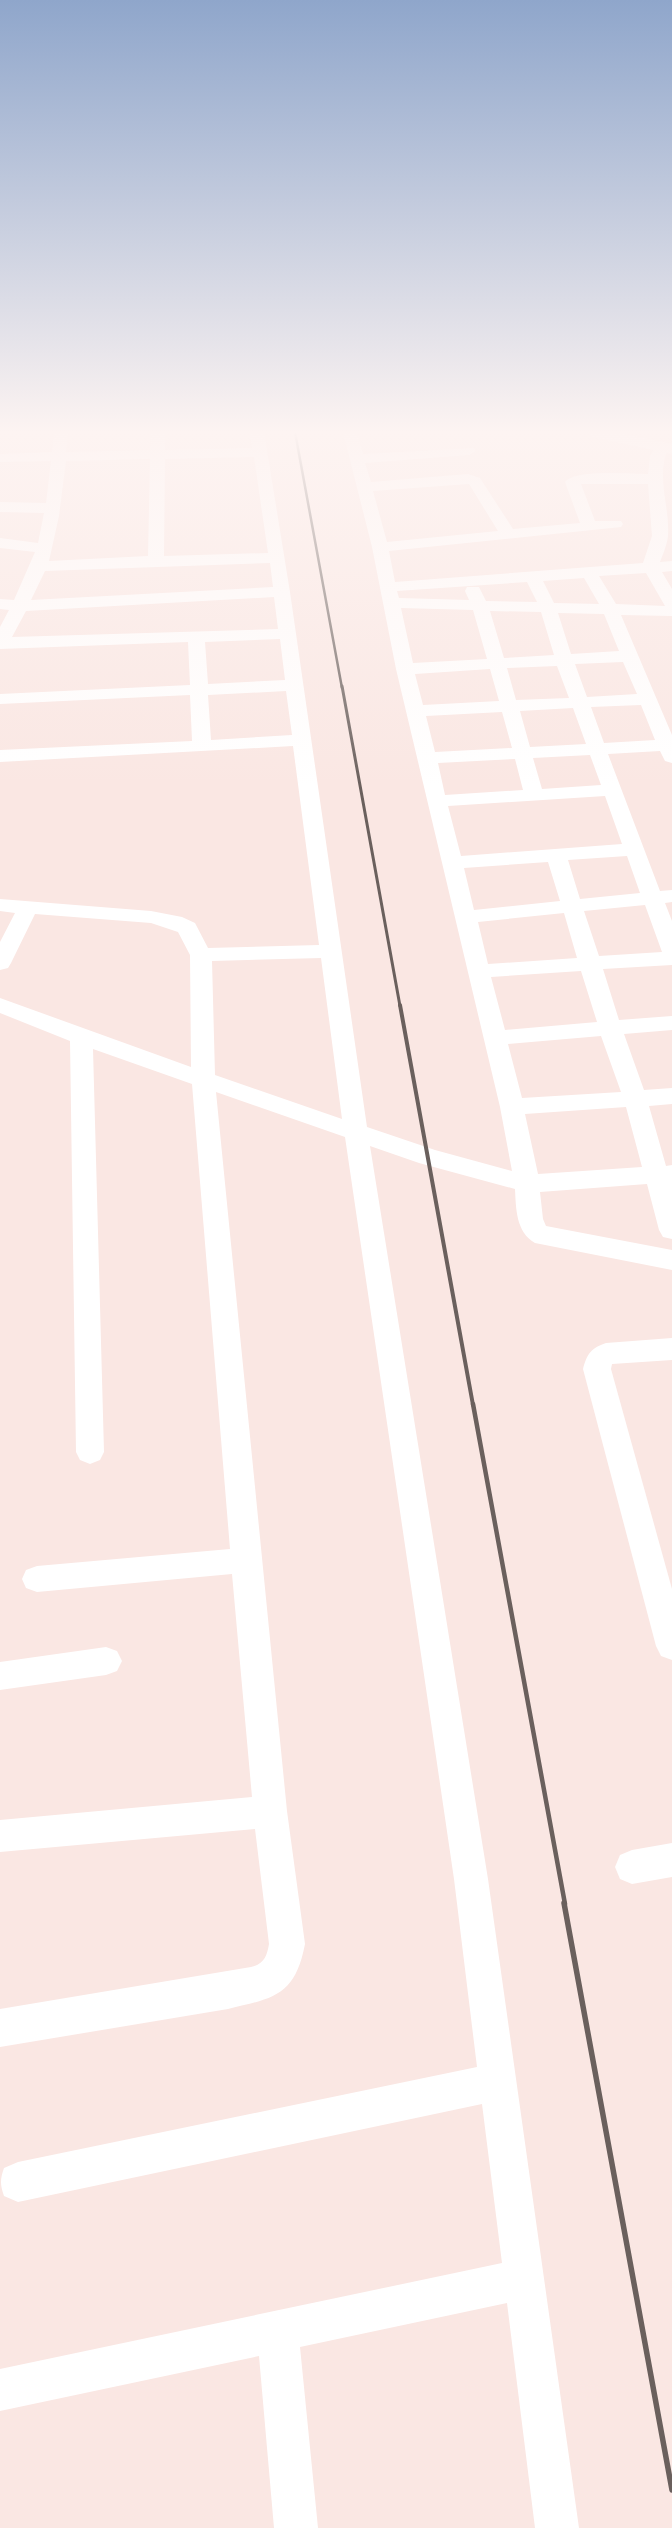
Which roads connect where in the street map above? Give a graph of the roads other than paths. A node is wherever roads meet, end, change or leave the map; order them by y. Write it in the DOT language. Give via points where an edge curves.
graph roads {
  1 [pos="43,550"];
  2 [pos="156,550"];
  3 [pos="276,550"];
  4 [pos="381,550"];
  5 [pos="656,550"];
  6 [pos="277,558"];
  7 [pos="156,560"];
  8 [pos="39,566"];
  9 [pos="650,566"];
  10 [pos="672,566"];
  11 [pos="588,571"];
  12 [pos="532,576"];
  13 [pos="469,581"];
  14 [pos="282,592"];
  15 [pos="391,595"];
  16 [pos="672,603"];
  17 [pos="0,604"];
  18 [pos="480,605"];
  19 [pos="19,606"];
  20 [pos="548,607"];
  21 [pos="610,609"];
  22 [pos="672,610"];
  23 [pos="288,634"];
  24 [pos="196,637"];
  25 [pos="0,644"];
  26 [pos="630,656"];
  27 [pos="564,660"];
  28 [pos="496,664"];
  29 [pos="405,669"];
  30 [pos="294,685"];
  31 [pos="197,689"];
  32 [pos="0,699"];
  33 [pos="648,699"];
  34 [pos="580,703"];
  35 [pos="509,706"];
  36 [pos="416,711"];
  37 [pos="302,740"];
  38 [pos="202,746"];
  39 [pos="597,749"];
  40 [pos="669,751"];
  41 [pos="522,753"];
  42 [pos="0,756"];
  43 [pos="427,758"];
  44 [pos="612,790"];
  45 [pos="534,794"];
  46 [pos="437,801"];
  47 [pos="634,849"];
  48 [pos="556,855"];
  49 [pos="453,863"];
  50 [pos="662,897"];
  51 [pos="0,905"];
  52 [pos="572,906"];
  53 [pos="28,908"];
  54 [pos="466,917"];
  55 [pos="672,950"];
  56 [pos="332,951"];
  57 [pos="201,955"];
  58 [pos="672,958"];
  59 [pos="0,963"];
  60 [pos="590,964"];
  61 [pos="480,971"];
  62 [pos="0,1006"];
  63 [pos="672,1023"];
  64 [pos="610,1028"];
  65 [pos="81,1037"];
  66 [pos="496,1038"];
  67 [pos="203,1079"];
  68 [pos="672,1096"];
  69 [pos="634,1098"];
  70 [pos="512,1107"];
  71 [pos="356,1132"];
  72 [pos="663,1175"];
  73 [pos="527,1184"];
  74 [pos="672,1230"];
  75 [pos="672,1260"];
  76 [pos="672,1348"];
  77 [pos="90,1452"];
  78 [pos="246,1560"];
  79 [pos="37,1579"];
  80 [pos="672,1646"];
  81 [pos="106,1661"];
  82 [pos="0,1676"];
  83 [pos="270,1811"];
  84 [pos="0,1836"];
  85 [pos="672,1860"];
  86 [pos="632,1867"];
  87 [pos="0,2028"];
  88 [pos="498,2082"];
  89 [pos="18,2182"];
  90 [pos="524,2279"];
  91 [pos="278,2332"];
  92 [pos="0,2390"];
  93 [pos="296,2528"];
  94 [pos="557,2528"];
  1 -- 8 [label="street"];
  2 -- 7 [label="street"];
  3 -- 6 [label="street"];
  4 -- 15 [label="street"];
  5 -- 9 [label="street"];
  6 -- 7 [label="street"];
  6 -- 14 [label="street"];
  7 -- 8 [label="street"];
  8 -- 19 [label="street"];
  9 -- 10 [label="street"];
  9 -- 11 [label="street"];
  9 -- 16 [label="street"];
  11 -- 12 [label="street"];
  11 -- 21 [label="street"];
  12 -- 13 [label="street"];
  12 -- 20 [label="street"];
  13 -- 15 [label="street"];
  13 -- 18 [label="street"];
  14 -- 19 [label="street"];
  14 -- 23 [label="street"];
  15 -- 18 [label="street"];
  15 -- 29 [label="street"];
  17 -- 19 [label="street"];
  18 -- 20 [label="street"];
  18 -- 28 [label="street"];
  19 -- 25 [label="street"];
  20 -- 21 [label="street"];
  20 -- 27 [label="street"];
  21 -- 22 [label="street"];
  21 -- 26 [label="street"];
  23 -- 24 [label="street"];
  23 -- 30 [label="street"];
  24 -- 25 [label="street"];
  24 -- 31 [label="street"];
  26 -- 27 [label="street"];
  26 -- 33 [label="street"];
  27 -- 28 [label="street"];
  27 -- 34 [label="street"];
  28 -- 29 [label="street"];
  28 -- 35 [label="street"];
  29 -- 36 [label="street"];
  30 -- 31 [label="street"];
  30 -- 37 [label="street"];
  31 -- 32 [label="street"];
  31 -- 38 [label="street"];
  33 -- 34 [label="street"];
  33 -- 40 [label="street"];
  34 -- 35 [label="street"];
  34 -- 39 [label="street"];
  35 -- 36 [label="street"];
  35 -- 41 [label="street"];
  36 -- 43 [label="street"];
  37 -- 38 [label="street"];
  37 -- 56 [label="street"];
  38 -- 42 [label="street"];
  39 -- 40 [label="street"];
  39 -- 41 [label="street"];
  39 -- 44 [label="street"];
  41 -- 43 [label="street"];
  41 -- 45 [label="street"];
  43 -- 46 [label="street"];
  44 -- 45 [label="street"];
  44 -- 47 [label="street"];
  45 -- 46 [label="street"];
  46 -- 49 [label="street"];
  47 -- 48 [label="street"];
  47 -- 50 [label="street"];
  48 -- 49 [label="street"];
  48 -- 52 [label="street"];
  49 -- 54 [label="street"];
  50 -- 52 [label="street"];
  50 -- 55 [label="street"];
  51 -- 53 [label="street"];
  52 -- 54 [label="street"];
  52 -- 60 [label="street"];
  53 -- 57 [label="street" via="151,917 174,922 187,928"];
  53 -- 59 [label="street"];
  54 -- 61 [label="street"];
  56 -- 57 [label="street"];
  56 -- 71 [label="street"];
  57 -- 67 [label="street"];
  58 -- 60 [label="street"];
  60 -- 61 [label="street"];
  60 -- 64 [label="street"];
  61 -- 66 [label="street"];
  62 -- 65 [label="street"];
  63 -- 64 [label="street"];
  64 -- 66 [label="street"];
  64 -- 69 [label="street"];
  65 -- 67 [label="street"];
  65 -- 77 [label="street"];
  66 -- 70 [label="street"];
  67 -- 71 [label="street"];
  67 -- 78 [label="street"];
  68 -- 69 [label="street"];
  69 -- 70 [label="street"];
  69 -- 72 [label="street"];
  70 -- 73 [label="street"];
  71 -- 73 [label="street" via="428,1157"];
  71 -- 88 [label="street" via="464,1830"];
  72 -- 73 [label="street"];
  72 -- 74 [label="street"];
  73 -- 75 [label="street" via="530,1219 536,1232"];
  76 -- 80 [label="street" via="606,1354 600,1358 597,1369"];
  78 -- 79 [label="street"];
  78 -- 83 [label="street"];
  81 -- 82 [label="street"];
  83 -- 84 [label="street"];
  83 -- 87 [label="street" via="287,1944 284,1961 275,1977 228,1991"];
  85 -- 86 [label="street"];
  88 -- 89 [label="street"];
  88 -- 90 [label="street"];
  90 -- 91 [label="street"];
  90 -- 94 [label="street"];
  91 -- 92 [label="street"];
  91 -- 93 [label="street"];
}
